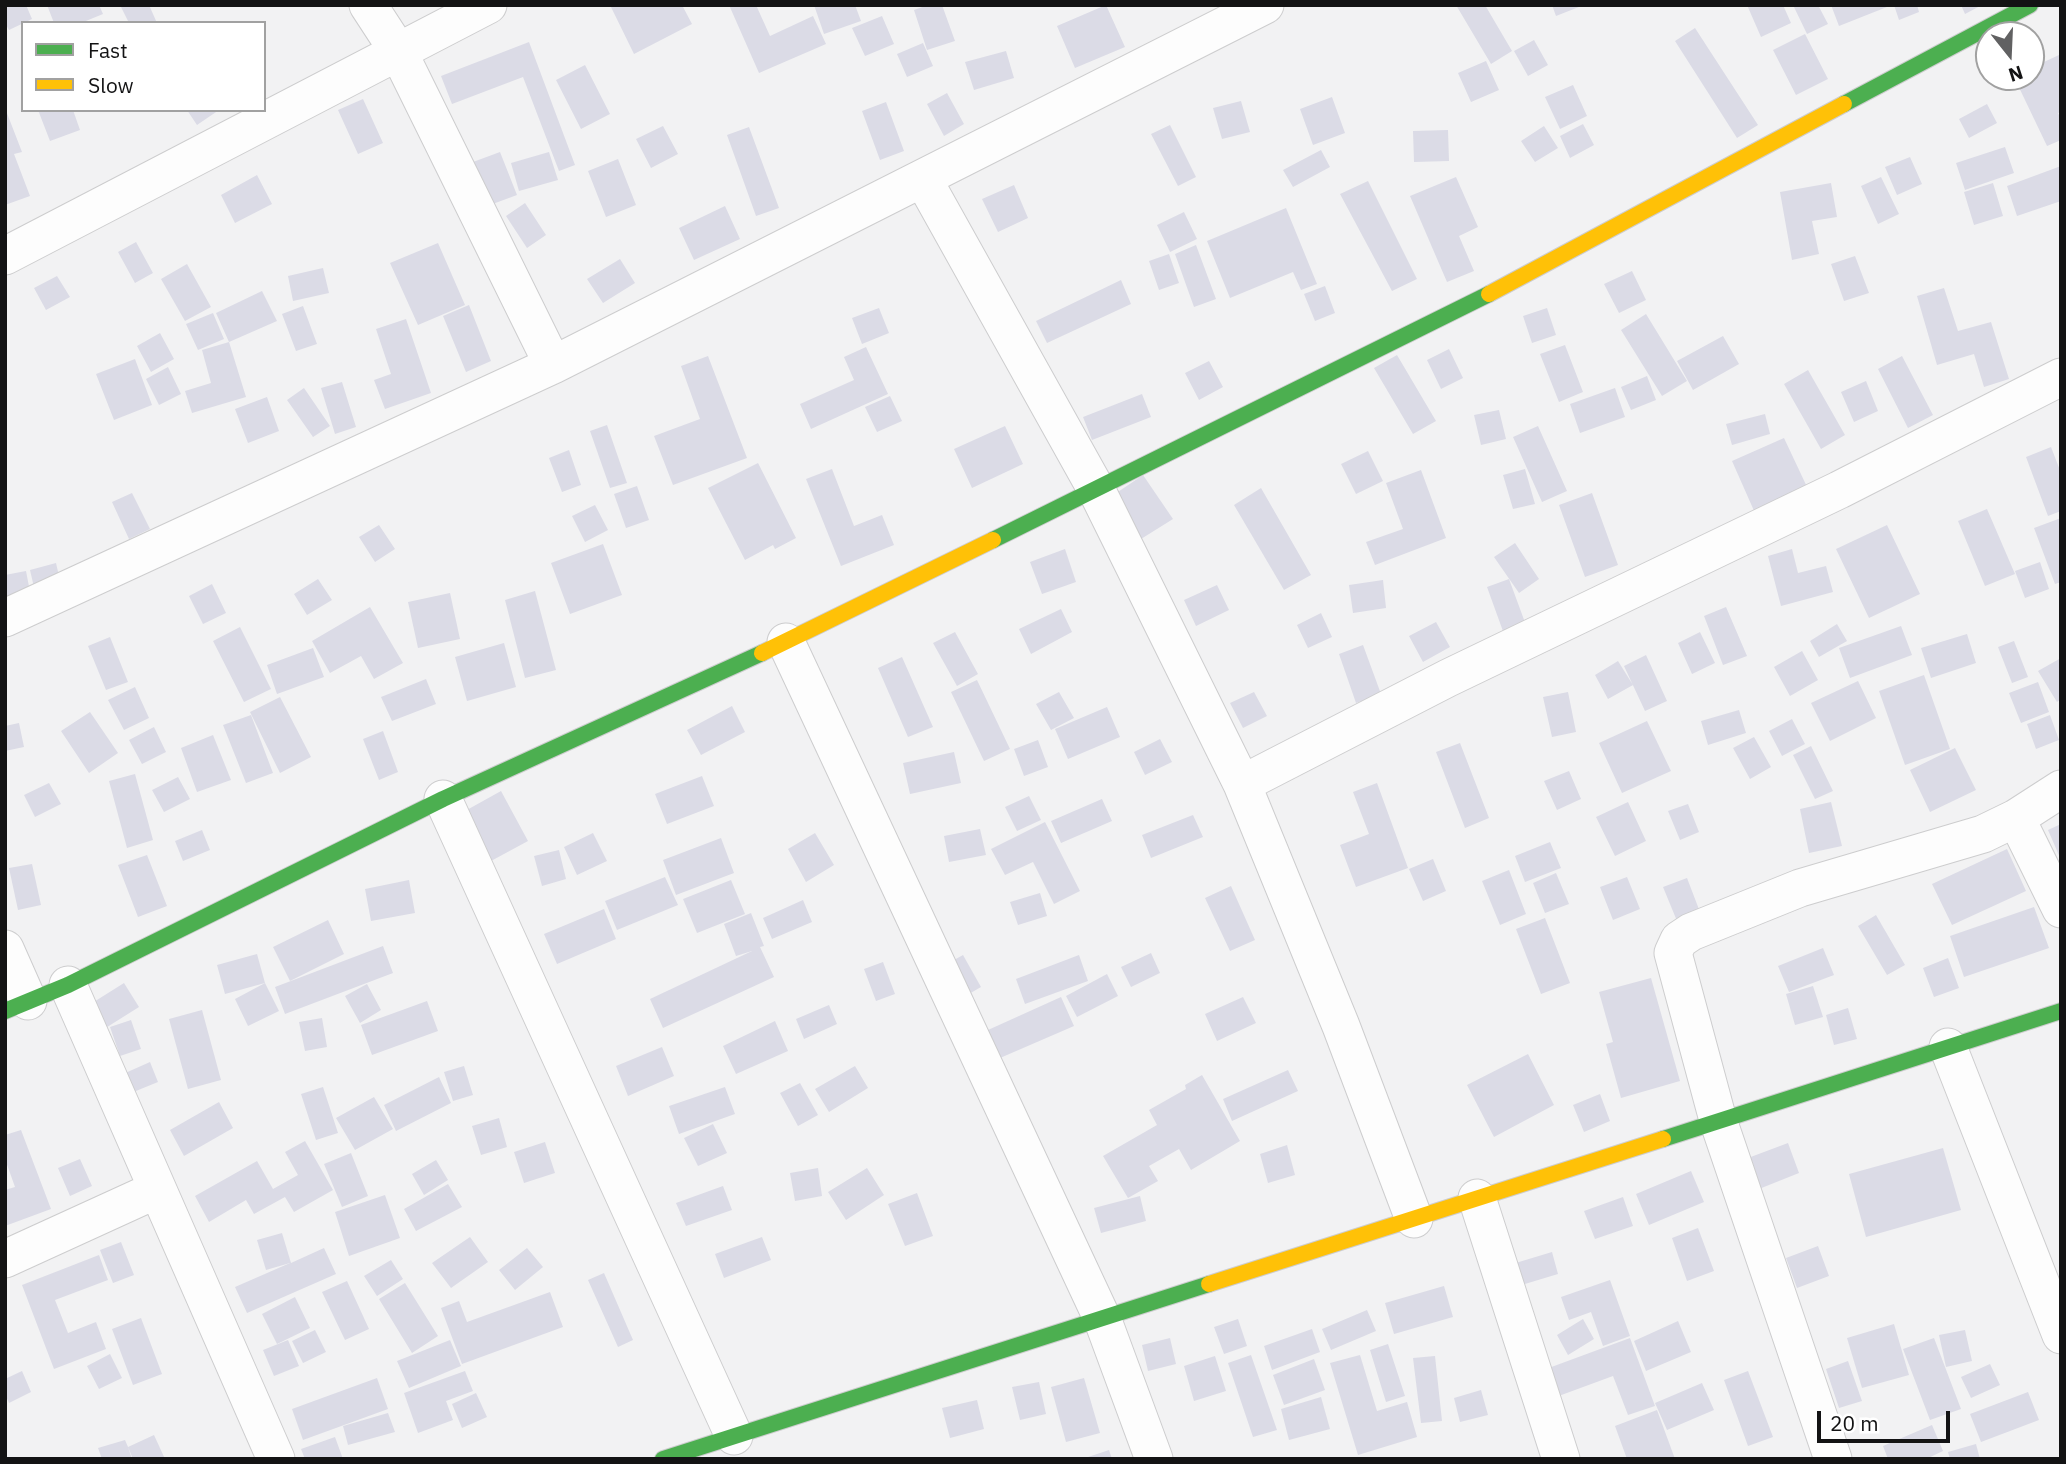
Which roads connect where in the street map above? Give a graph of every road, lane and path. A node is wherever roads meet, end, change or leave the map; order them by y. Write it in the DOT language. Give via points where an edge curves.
graph roads {
  1 [pos="368,5"];
  2 [pos="488,5"];
  3 [pos="1265,5"];
  4 [pos="2030,5"];
  5 [pos="398,51"];
  6 [pos="923,179"];
  7 [pos="5,256"];
  8 [pos="553,365"];
  9 [pos="2061,377"];
  10 [pos="1096,489"];
  11 [pos="5,618"];
  12 [pos="786,642"];
  13 [pos="1242,784"];
  14 [pos="2061,789"];
  15 [pos="443,799"];
  16 [pos="2016,818"];
  17 [pos="2061,909"];
  18 [pos="5,949"];
  19 [pos="68,985"];
  20 [pos="16,1006"];
  21 [pos="2061,1011"];
  22 [pos="1948,1047"];
  23 [pos="1718,1121"];
  24 [pos="156,1190"];
  25 [pos="1477,1198"];
  26 [pos="1413,1219"];
  27 [pos="5,1259"];
  28 [pos="1102,1318"];
  29 [pos="2061,1335"];
  30 [pos="734,1436"];
  31 [pos="276,1459"];
  32 [pos="663,1459"];
  33 [pos="1154,1459"];
  34 [pos="1561,1459"];
  35 [pos="1833,1459"];
  1 -- 5 [label="street"];
  2 -- 5 [label="street"];
  3 -- 6 [label="street"];
  4 -- 10 [label="street" via="1463,308"];
  5 -- 7 [label="street"];
  5 -- 8 [label="street"];
  6 -- 8 [label="street"];
  6 -- 10 [label="street"];
  8 -- 11 [label="street"];
  9 -- 13 [label="street"];
  10 -- 12 [label="street"];
  10 -- 13 [label="street"];
  12 -- 15 [label="street"];
  12 -- 28 [label="street"];
  13 -- 26 [label="street" via="1341,1026"];
  14 -- 16 [label="street"];
  15 -- 19 [label="street"];
  15 -- 30 [label="street"];
  16 -- 17 [label="street"];
  16 -- 23 [label="street" via="1983,834 1800,888 1678,940 1673,953"];
  18 -- 20 [label="street"];
  19 -- 20 [label="street"];
  19 -- 24 [label="street"];
  21 -- 22 [label="street"];
  22 -- 23 [label="street"];
  22 -- 29 [label="street"];
  23 -- 25 [label="street"];
  23 -- 35 [label="street"];
  24 -- 27 [label="street"];
  24 -- 31 [label="street"];
  25 -- 26 [label="street"];
  25 -- 34 [label="street"];
  26 -- 28 [label="street"];
  28 -- 30 [label="street"];
  28 -- 33 [label="street"];
  30 -- 32 [label="street"];
}
